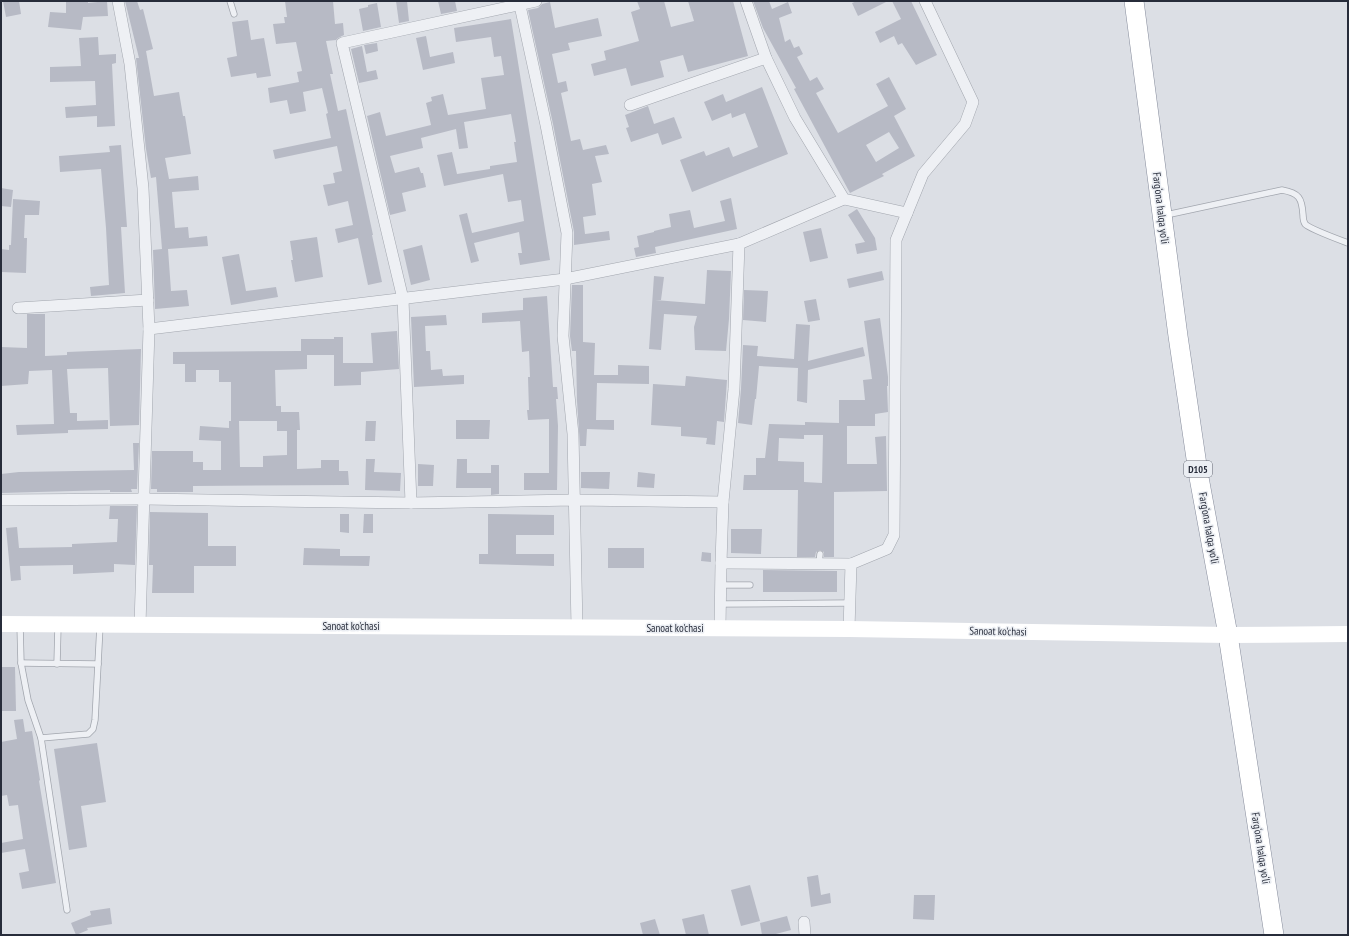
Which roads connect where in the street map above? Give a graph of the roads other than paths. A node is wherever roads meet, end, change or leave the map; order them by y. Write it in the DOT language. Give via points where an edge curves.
graph roads {
  1 [pos="118,1"];
  2 [pos="230,1"];
  3 [pos="536,1"];
  4 [pos="746,1"];
  5 [pos="925,1"];
  6 [pos="1134,1"];
  7 [pos="520,3"];
  8 [pos="234,14"];
  9 [pos="766,58"];
  10 [pos="630,105"];
  11 [pos="844,199"];
  12 [pos="907,213"];
  13 [pos="1162,216"];
  14 [pos="1348,243"];
  15 [pos="739,244"];
  16 [pos="565,279"];
  17 [pos="403,299"];
  18 [pos="148,300"];
  19 [pos="18,308"];
  20 [pos="149,329"];
  21 [pos="144,499"];
  22 [pos="1,500"];
  23 [pos="574,500"];
  24 [pos="411,502"];
  25 [pos="723,502"];
  26 [pos="722,563"];
  27 [pos="851,564"];
  28 [pos="721,585"];
  29 [pos="750,585"];
  30 [pos="850,603"];
  31 [pos="721,604"];
  32 [pos="1,624"];
  33 [pos="20,624"];
  34 [pos="58,624"];
  35 [pos="100,624"];
  36 [pos="140,625"];
  37 [pos="577,627"];
  38 [pos="720,628"];
  39 [pos="849,628"];
  40 [pos="1348,634"];
  41 [pos="1228,635"];
  42 [pos="21,663"];
  43 [pos="57,664"];
  44 [pos="98,664"];
  45 [pos="40,738"];
  46 [pos="67,910"];
  47 [pos="804,922"];
  48 [pos="805,935"];
  49 [pos="1274,935"];
  1 -- 18 [label="street" via="131,71 143,188"];
  2 -- 8 [label="lane"];
  3 -- 7 [label="street"];
  4 -- 9 [label="street"];
  5 -- 12 [label="street" via="973,102 964,124 923,174"];
  6 -- 13 [label="highway, Farg‘ona halqa yo‘li / D105"];
  7 -- 16 [label="street" via="567,233"];
  7 -- 17 [label="street" via="342,43"];
  9 -- 10 [label="street"];
  9 -- 11 [label="street" via="795,118"];
  11 -- 12 [label="street"];
  11 -- 15 [label="street"];
  12 -- 27 [label="street" via="896,240 894,535 887,549"];
  13 -- 14 [label="lane" via="1282,190 1299,197 1304,222 1309,228"];
  13 -- 41 [label="highway, Farg‘ona halqa yo‘li / D105" via="1198,472"];
  15 -- 16 [label="street"];
  15 -- 25 [label="street" via="734,389"];
  16 -- 17 [label="street"];
  16 -- 23 [label="street" via="563,336 573,434"];
  17 -- 20 [label="street"];
  17 -- 24 [label="street"];
  18 -- 19 [label="street"];
  18 -- 20 [label="street"];
  20 -- 21 [label="street"];
  21 -- 22 [label="street"];
  21 -- 24 [label="street"];
  21 -- 36 [label="street"];
  23 -- 24 [label="street"];
  23 -- 25 [label="street"];
  23 -- 37 [label="street"];
  25 -- 26 [label="street"];
  26 -- 27 [label="street" via="820,559"];
  26 -- 28 [label="street"];
  27 -- 30 [label="street"];
  28 -- 29 [label="lane"];
  28 -- 31 [label="street"];
  30 -- 31 [label="lane"];
  30 -- 39 [label="street"];
  31 -- 38 [label="street"];
  32 -- 33 [label="main road, Sanoat ko'chasi"];
  33 -- 34 [label="main road, Sanoat ko'chasi"];
  33 -- 42 [label="lane"];
  34 -- 35 [label="main road, Sanoat ko'chasi"];
  34 -- 43 [label="lane"];
  35 -- 36 [label="main road, Sanoat ko'chasi"];
  35 -- 44 [label="lane"];
  36 -- 37 [label="main road, Sanoat ko'chasi"];
  37 -- 38 [label="main road, Sanoat ko'chasi"];
  38 -- 39 [label="main road, Sanoat ko'chasi"];
  39 -- 41 [label="main road, Sanoat ko'chasi"];
  40 -- 41 [label="main road, Sanoat ko'chasi"];
  41 -- 49 [label="highway, Farg‘ona halqa yo‘li / D105"];
  42 -- 43 [label="lane"];
  42 -- 45 [label="lane" via="28,700"];
  43 -- 44 [label="lane"];
  44 -- 45 [label="lane" via="93,729 88,734"];
  45 -- 46 [label="lane"];
  47 -- 48 [label="street"];
}
